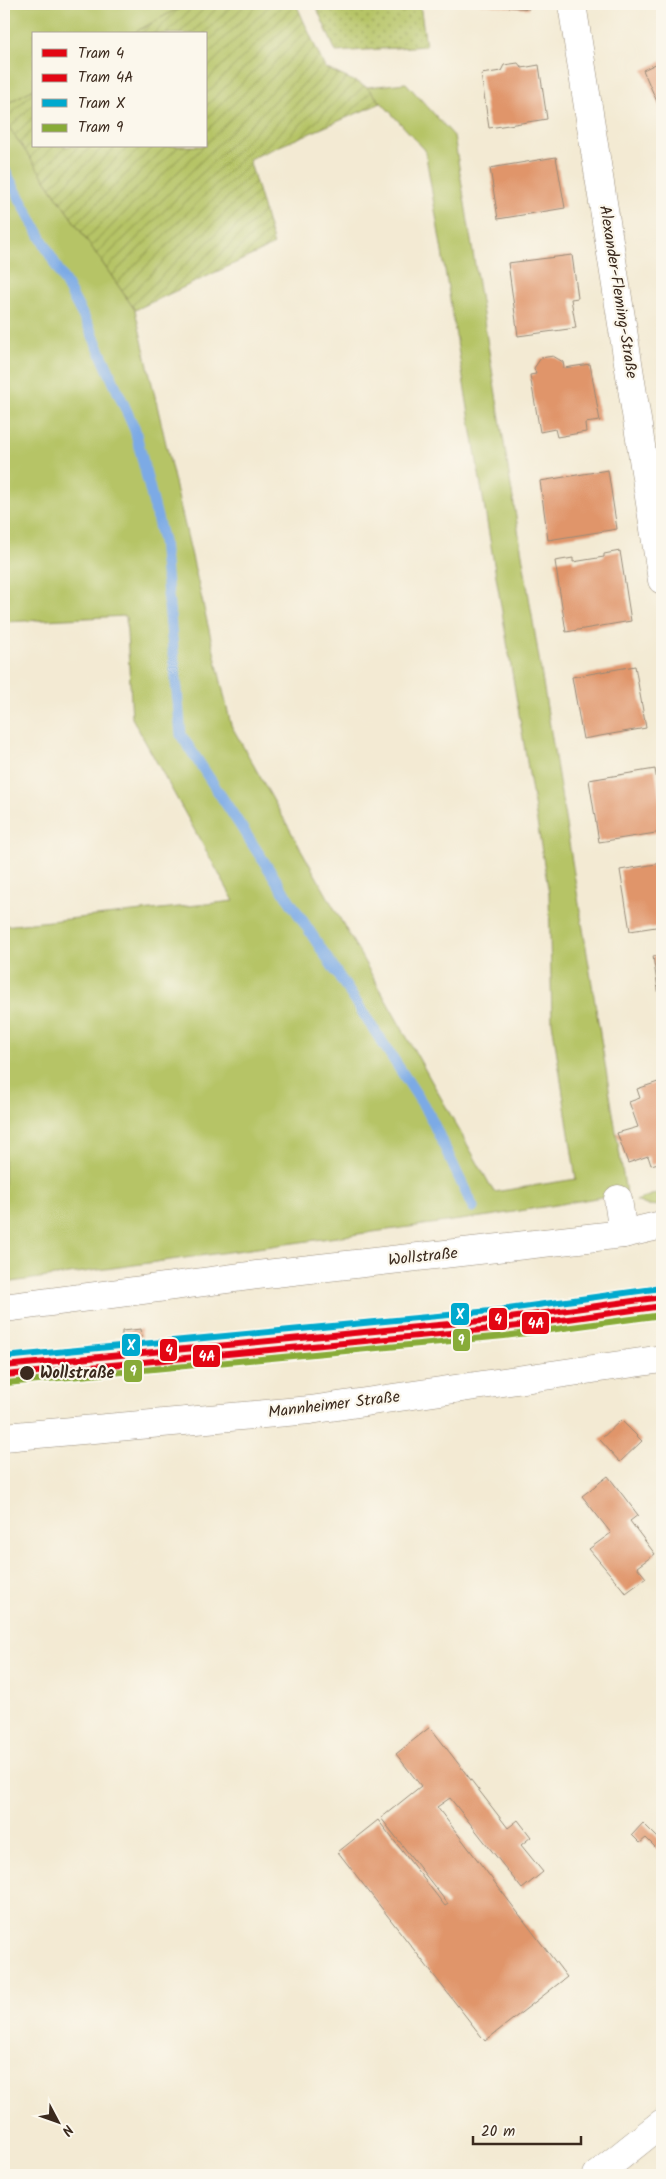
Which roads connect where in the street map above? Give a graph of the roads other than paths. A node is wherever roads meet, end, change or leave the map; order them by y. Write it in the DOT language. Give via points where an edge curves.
graph roads {
  1 [pos="572,4"];
  2 [pos="656,493"];
  3 [pos="662,580"];
  4 [pos="618,1199"];
  5 [pos="662,1225"];
  6 [pos="623,1234"];
  7 [pos="4,1308"];
  8 [pos="662,1359"];
  9 [pos="4,1437"];
  10 [pos="662,2123"];
  11 [pos="597,2175"];
  1 -- 2 [label="street, Alexander-Fleming-Straße"];
  2 -- 3 [label="street, Alexander-Fleming-Straße"];
  4 -- 6 [label="street"];
  5 -- 6 [label="street, Wollstraße"];
  6 -- 7 [label="street, Wollstraße" via="257,1275"];
  8 -- 9 [label="street, Mannheimer Straße" via="310,1410"];
  10 -- 11 [label="street"];
}
